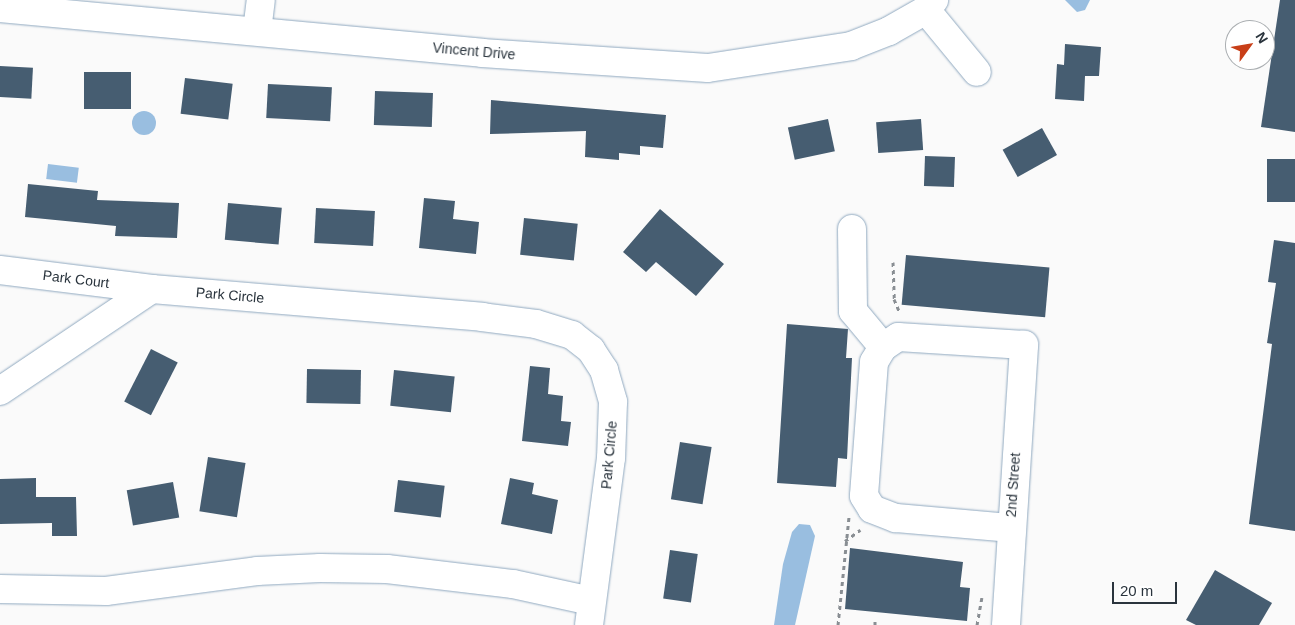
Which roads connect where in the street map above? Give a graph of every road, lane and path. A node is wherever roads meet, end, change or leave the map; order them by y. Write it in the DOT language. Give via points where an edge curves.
graph roads {
  1 [pos="261,0"];
  2 [pos="930,5"];
  3 [pos="0,8"];
  4 [pos="257,31"];
  5 [pos="977,72"];
  6 [pos="852,229"];
  7 [pos="893,262"];
  8 [pos="0,270"];
  9 [pos="152,289"];
  10 [pos="902,318"];
  11 [pos="882,347"];
  12 [pos="0,391"];
  13 [pos="854,511"];
  14 [pos="867,525"];
  15 [pos="1010,528"];
  16 [pos="844,541"];
  17 [pos="0,589"];
  18 [pos="590,613"];
  19 [pos="876,620"];
  20 [pos="838,625"];
  21 [pos="875,625"];
  22 [pos="1006,625"];
  1 -- 4 [label="street"];
  2 -- 4 [label="street, Vincent Drive" via="851,46 708,68 482,53"];
  2 -- 5 [label="street"];
  3 -- 4 [label="street, Vincent Drive"];
  6 -- 11 [label="street" via="853,311"];
  7 -- 10 [label="path" via="894,299"];
  8 -- 9 [label="street, Park Court"];
  9 -- 12 [label="street"];
  9 -- 18 [label="street, Park Circle" via="491,318 557,328 581,342 604,370 613,402 611,458"];
  11 -- 15 [label="street" via="874,362 864,496 872,509 896,518"];
  11 -- 15 [label="street, 2nd Street" via="898,337 1024,345"];
  13 -- 16 [label="path" via="849,516"];
  14 -- 16 [label="path"];
  15 -- 22 [label="street, 2nd Street"];
  16 -- 20 [label="path"];
  17 -- 18 [label="street, Park Circle" via="106,591 256,571 387,569 503,583"];
  19 -- 21 [label="path"];
}
